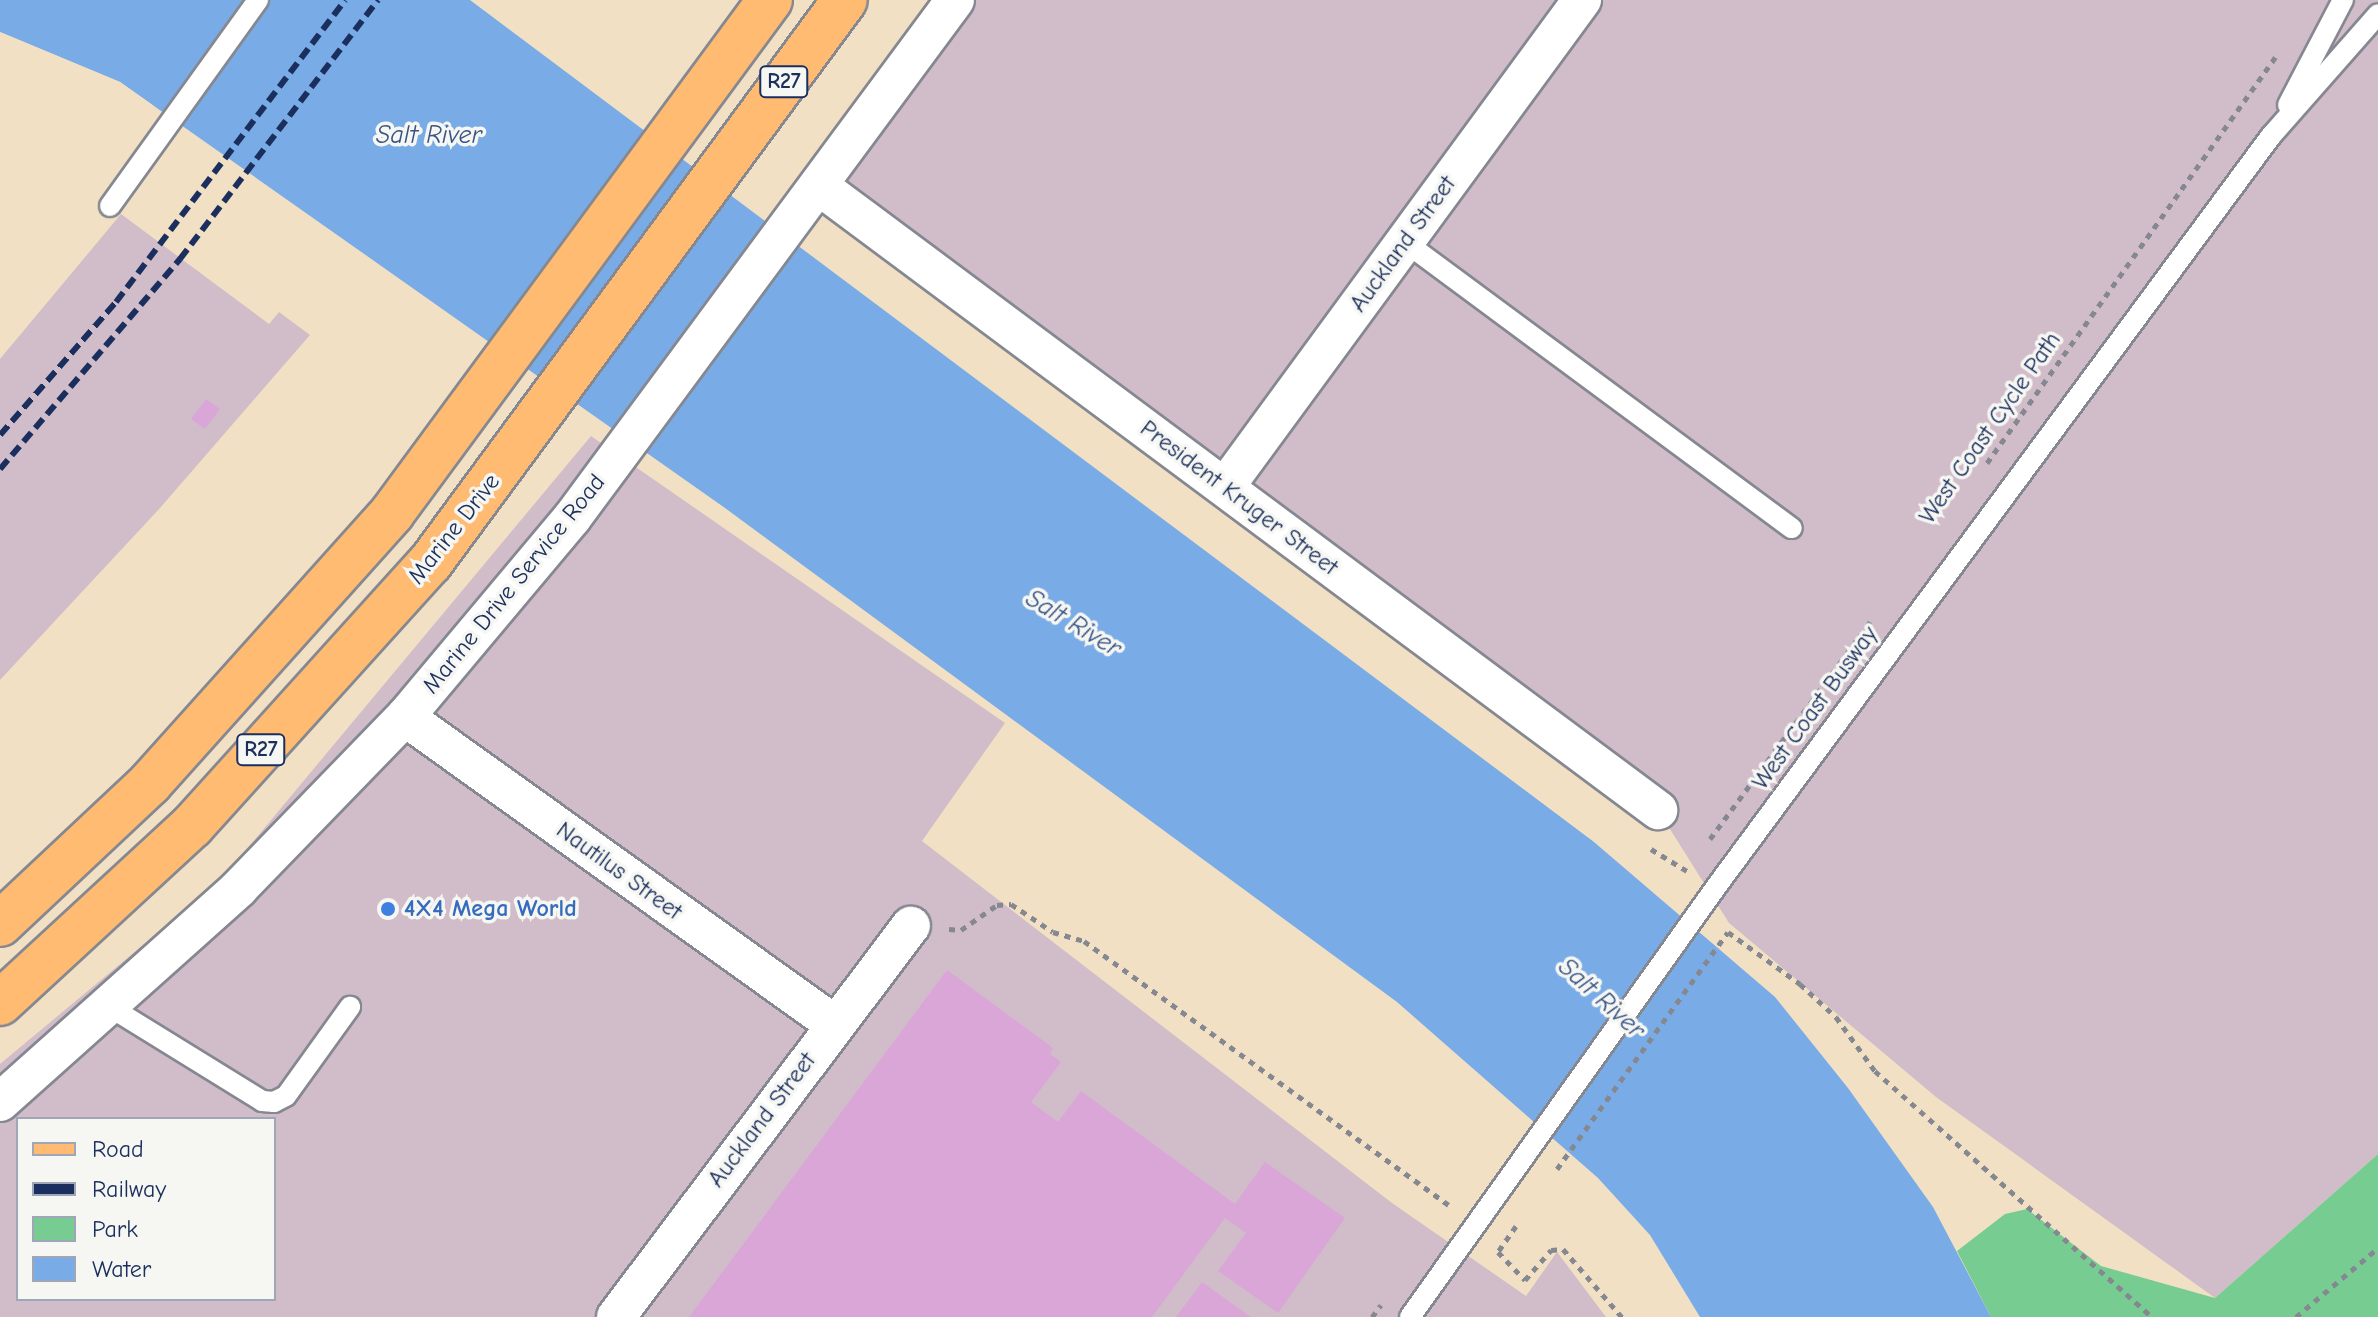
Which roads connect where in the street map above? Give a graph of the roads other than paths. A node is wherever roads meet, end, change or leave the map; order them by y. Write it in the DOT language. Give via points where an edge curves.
graph roads {
  1 [pos="258,0"];
  2 [pos="770,0"];
  3 [pos="845,0"];
  4 [pos="955,0"];
  5 [pos="1582,0"];
  6 [pos="2343,0"];
  7 [pos="2378,14"];
  8 [pos="2271,136"];
  9 [pos="819,186"];
  10 [pos="110,206"];
  11 [pos="1405,242"];
  12 [pos="1225,487"];
  13 [pos="1792,528"];
  14 [pos="405,717"];
  15 [pos="1658,810"];
  16 [pos="0,924"];
  17 [pos="911,926"];
  18 [pos="0,1003"];
  19 [pos="110,1007"];
  20 [pos="350,1007"];
  21 [pos="834,1024"];
  22 [pos="0,1102"];
  23 [pos="616,1317"];
  24 [pos="1410,1317"];
  1 -- 10 [label="lane"];
  2 -- 16 [label="main road, R27" via="392,513 150,783"];
  3 -- 18 [label="main road, Marine Drive / R27" via="430,563 192,826"];
  4 -- 9 [label="street, Marine Drive Service Road"];
  5 -- 11 [label="street, Auckland Street"];
  6 -- 8 [label="lane, West Coast Busway"];
  7 -- 8 [label="lane, West Coast Busway"];
  8 -- 24 [label="lane, West Coast Busway" via="1716,887"];
  9 -- 12 [label="street, President Kruger Street"];
  9 -- 14 [label="street, Marine Drive Service Road" via="572,518"];
  11 -- 12 [label="street, Auckland Street"];
  11 -- 13 [label="lane"];
  12 -- 15 [label="street, President Kruger Street"];
  14 -- 19 [label="street, Marine Drive Service Road" via="239,888"];
  14 -- 21 [label="street, Nautilus Street"];
  17 -- 21 [label="street, Auckland Street"];
  19 -- 20 [label="lane" via="262,1101 274,1102 286,1096"];
  19 -- 22 [label="street, Marine Drive Service Road"];
  21 -- 23 [label="street, Auckland Street"];
}
